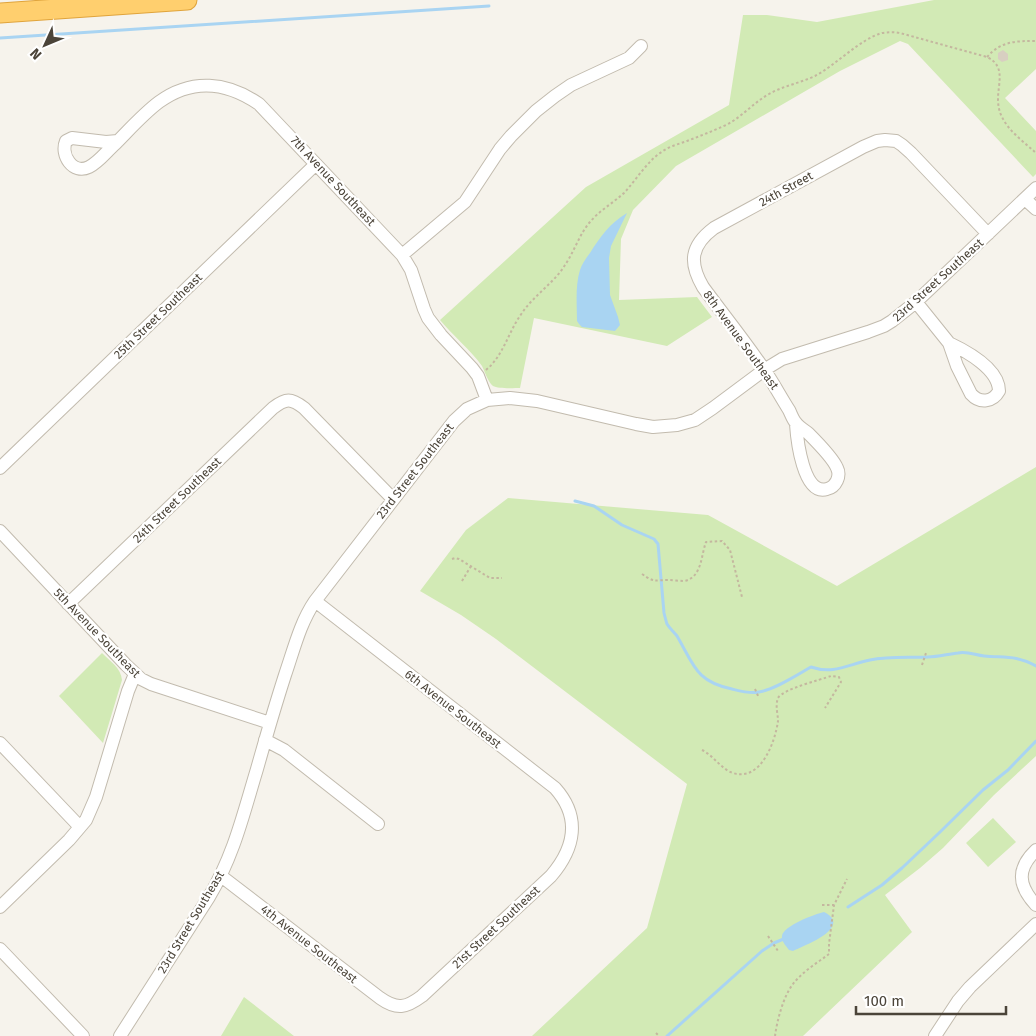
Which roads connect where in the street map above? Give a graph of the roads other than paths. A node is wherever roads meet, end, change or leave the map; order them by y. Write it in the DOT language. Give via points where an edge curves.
graph roads {
  1 [pos="187,0"];
  2 [pos="8,8"];
  3 [pos="641,46"];
  4 [pos="118,141"];
  5 [pos="316,164"];
  6 [pos="1036,188"];
  7 [pos="1025,199"];
  8 [pos="1036,209"];
  9 [pos="988,234"];
  10 [pos="694,254"];
  11 [pos="402,255"];
  12 [pos="916,302"];
  13 [pos="949,342"];
  14 [pos="764,370"];
  15 [pos="486,400"];
  16 [pos="796,424"];
  17 [pos="0,468"];
  18 [pos="393,500"];
  19 [pos="0,531"];
  20 [pos="315,601"];
  21 [pos="68,604"];
  22 [pos="135,674"];
  23 [pos="270,722"];
  24 [pos="265,740"];
  25 [pos="0,744"];
  26 [pos="378,824"];
  27 [pos="80,827"];
  28 [pos="572,830"];
  29 [pos="1036,850"];
  30 [pos="220,876"];
  31 [pos="1036,905"];
  32 [pos="0,907"];
  33 [pos="1036,924"];
  34 [pos="0,949"];
  35 [pos="399,1007"];
  36 [pos="83,1036"];
  37 [pos="120,1036"];
  38 [pos="935,1036"];
  1 -- 2 [label="highway"];
  3 -- 11 [label="street" via="629,58 571,85 536,110 500,149 466,202"];
  4 -- 5 [label="street, 7th Avenue Southeast" via="158,103 176,92 195,87 224,87 259,104"];
  5 -- 11 [label="street, 7th Avenue Southeast"];
  5 -- 17 [label="street, 25th Street Southeast"];
  6 -- 7 [label="street, 23rd Street Southeast"];
  7 -- 8 [label="street"];
  7 -- 9 [label="street, 23rd Street Southeast"];
  9 -- 10 [label="street, 24th Street" via="911,152 890,140 863,146 714,228 700,241"];
  9 -- 12 [label="street, 23rd Street Southeast"];
  10 -- 14 [label="street, 8th Avenue Southeast" via="694,270 703,288"];
  11 -- 15 [label="street, 7th Avenue Southeast" via="411,270 428,318 478,376"];
  12 -- 13 [label="street"];
  12 -- 14 [label="street, 23rd Street Southeast" via="884,326 789,356"];
  13 -- 13 [label="street" via="975,358 994,376 999,390 993,398 987,401 974,398"];
  14 -- 15 [label="street, 23rd Street Southeast" via="700,417 669,426 636,424 529,400"];
  14 -- 16 [label="street, 8th Avenue Southeast"];
  15 -- 18 [label="street, 23rd Street Southeast" via="454,420"];
  16 -- 16 [label="street, 8th Avenue Southeast" via="817,442 837,467 838,477 829,489 817,489 810,482 798,445"];
  18 -- 20 [label="street, 23rd Street Southeast"];
  18 -- 21 [label="street, 24th Street Southeast" via="304,408 288,400 273,408"];
  19 -- 21 [label="street, 5th Avenue Southeast"];
  20 -- 23 [label="street, 23rd Street Southeast" via="302,623"];
  20 -- 28 [label="street, 6th Avenue Southeast" via="555,788 568,810"];
  21 -- 22 [label="street, 5th Avenue Southeast"];
  22 -- 23 [label="street, 5th Avenue Southeast" via="162,689"];
  22 -- 27 [label="street" via="96,797"];
  23 -- 24 [label="street, 23rd Street Southeast"];
  24 -- 26 [label="street" via="284,750"];
  24 -- 30 [label="street, 23rd Street Southeast" via="238,834"];
  25 -- 27 [label="street"];
  27 -- 32 [label="street"];
  28 -- 35 [label="street, 21st Street Southeast" via="568,851 551,876 422,996"];
  29 -- 31 [label="street" via="1027,860 1021,876 1024,888"];
  30 -- 35 [label="street, 4th Avenue Southeast" via="380,998"];
  30 -- 37 [label="street, 23rd Street Southeast"];
  33 -- 38 [label="street" via="964,994"];
  34 -- 36 [label="street"];
}
